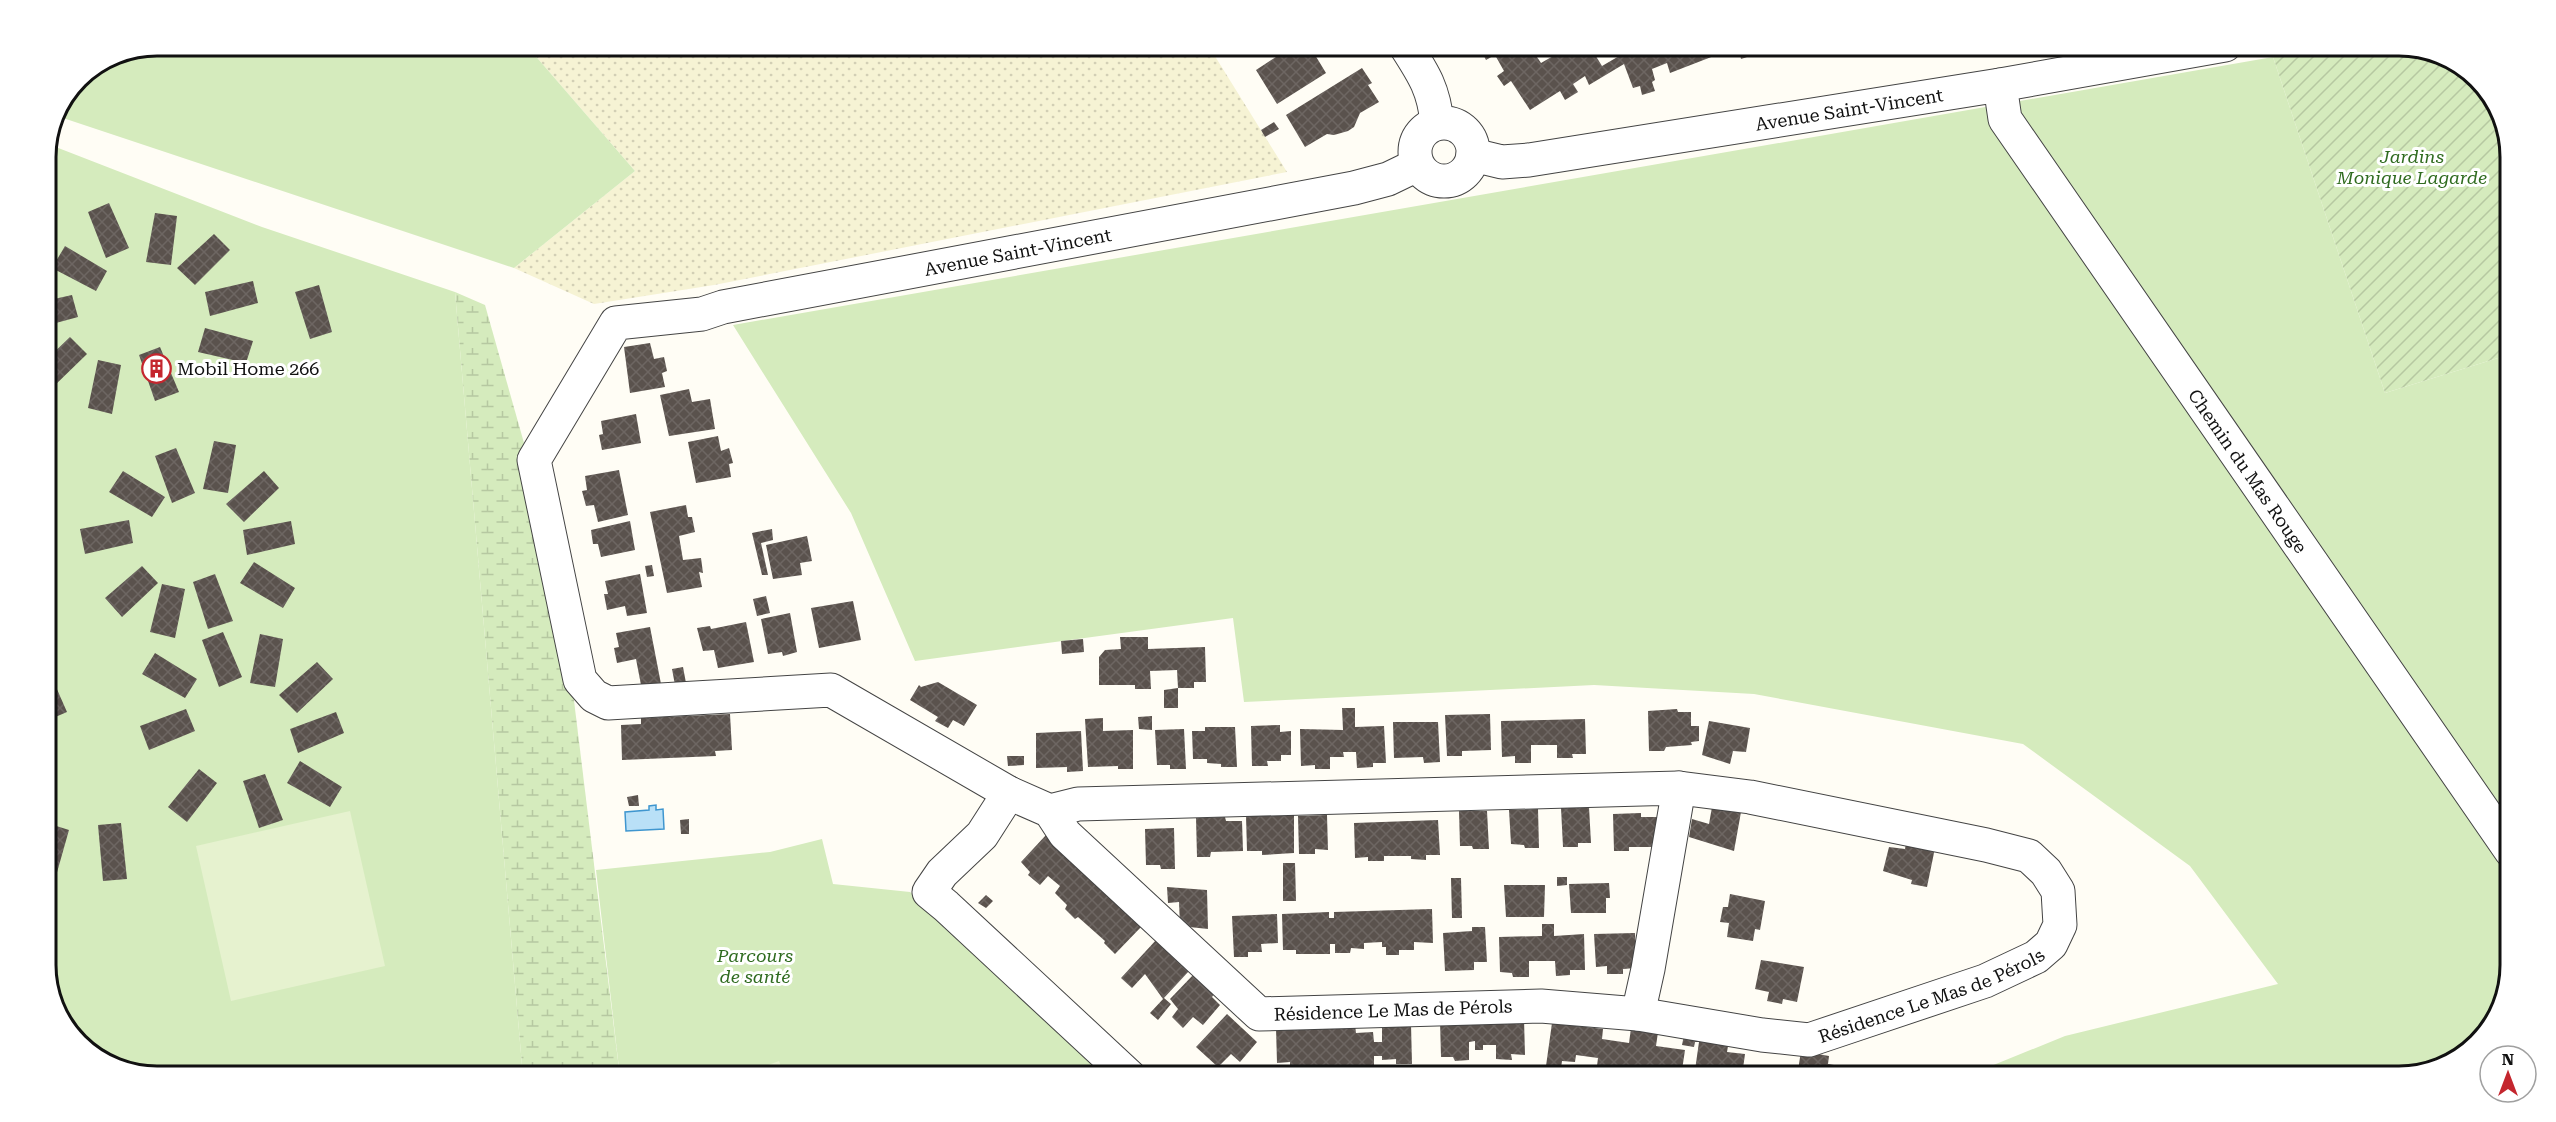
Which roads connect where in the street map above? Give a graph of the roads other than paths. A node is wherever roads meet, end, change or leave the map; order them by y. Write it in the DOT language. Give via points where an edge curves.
graph roads {
  1 [pos="1412,56"];
  2 [pos="2163,56"];
  3 [pos="2000,85"];
  4 [pos="1437,123"];
  5 [pos="1473,155"];
  6 [pos="1417,165"];
  7 [pos="1679,788"];
  8 [pos="1009,793"];
  9 [pos="1050,811"];
  10 [pos="2500,835"];
  11 [pos="1638,1014"];
  12 [pos="1118,1066"];
  1 -- 4 [label="street" via="1435,100"];
  2 -- 3 [label="street, Avenue Saint-Vincent"];
  3 -- 5 [label="street, Avenue Saint-Vincent" via="1529,160 1502,162"];
  3 -- 10 [label="street, Chemin du Mas Rouge" via="2005,119"];
  4 -- 5 [label="street" via="1463,130"];
  4 -- 6 [label="street" via="1417,139"];
  5 -- 6 [label="street" via="1465,172 1449,181 1430,178"];
  6 -- 8 [label="street, Avenue Saint-Vincent" via="1388,179 1354,188 702,314 616,323 534,460 580,680 594,696 608,703 831,690"];
  7 -- 9 [label="street, Résidence Le Mas de Pérols" via="1078,804"];
  7 -- 11 [label="street"];
  7 -- 11 [label="street, Résidence Le Mas de Pérols" via="1750,797 2030,856 2058,891 2060,925 2050,944 2036,957 1985,981 1809,1040"];
  8 -- 9 [label="street"];
  8 -- 12 [label="street" via="982,835 942,873 929,892"];
  9 -- 11 [label="street, Résidence Le Mas de Pérols" via="1065,834 1259,1014 1541,1006"];
}
